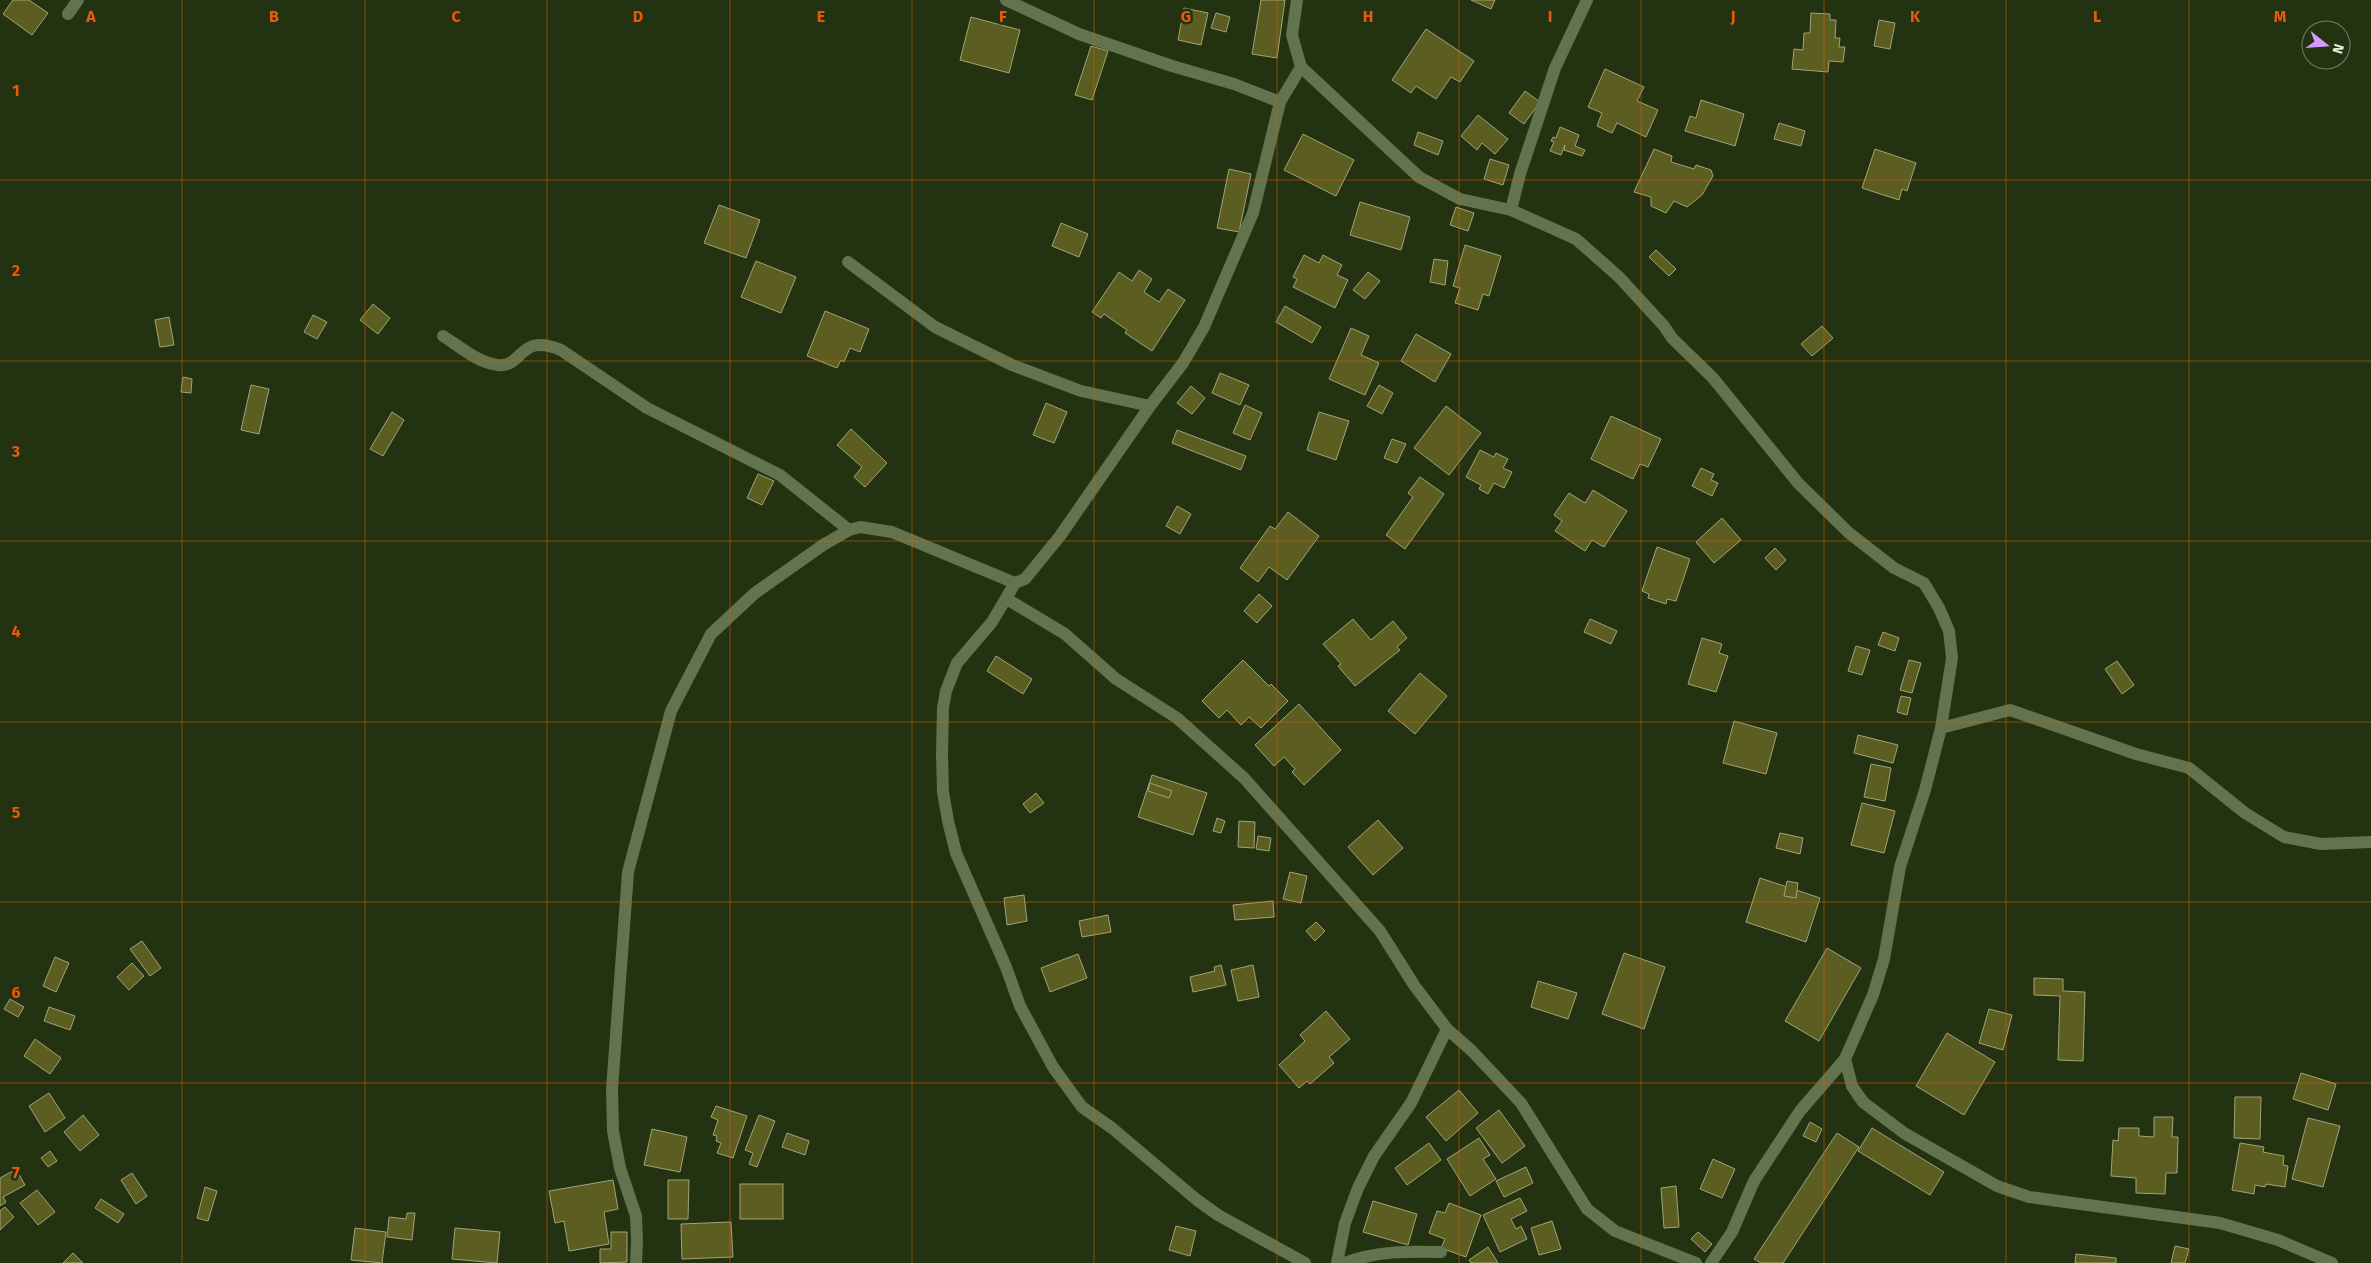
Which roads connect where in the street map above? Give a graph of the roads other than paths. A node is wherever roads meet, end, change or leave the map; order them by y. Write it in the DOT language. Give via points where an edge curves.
graph roads {
  1 [pos="78,0"];
  2 [pos="1006,0"];
  3 [pos="1297,0"];
  4 [pos="1587,0"];
  5 [pos="68,14"];
  6 [pos="1301,68"];
  7 [pos="1280,102"];
  8 [pos="1511,210"];
  9 [pos="848,262"];
  10 [pos="443,336"];
  11 [pos="1150,406"];
  12 [pos="848,530"];
  13 [pos="1015,583"];
  14 [pos="1007,599"];
  15 [pos="1940,728"];
  16 [pos="2371,842"];
  17 [pos="1447,1029"];
  18 [pos="1845,1059"];
  19 [pos="1441,1252"];
  20 [pos="636,1263"];
  21 [pos="1305,1263"];
  22 [pos="1337,1263"];
  23 [pos="1344,1263"];
  24 [pos="1696,1263"];
  25 [pos="1711,1263"];
  26 [pos="2332,1263"];
  1 -- 5 [label="street"];
  2 -- 7 [label="street" via="1079,34"];
  3 -- 6 [label="street" via="1292,35"];
  4 -- 8 [label="street" via="1556,68"];
  6 -- 7 [label="street"];
  6 -- 8 [label="street" via="1419,177 1460,200"];
  7 -- 11 [label="street" via="1253,213 1223,285 1183,363"];
  8 -- 15 [label="street" via="1576,238 1619,277 1672,338 1713,378 1798,483 1857,539 1894,568 1924,583 1949,631 1952,658"];
  9 -- 11 [label="street" via="935,327 1012,365 1081,391"];
  10 -- 12 [label="street" via="484,362 500,366 530,346 545,343 561,350 646,408 780,475"];
  11 -- 13 [label="street" via="1060,536 1025,579"];
  12 -- 13 [label="street" via="860,527 892,532"];
  12 -- 20 [label="street" via="755,593 711,634 671,711 628,872 612,1088 613,1131 620,1168 636,1216"];
  13 -- 14 [label="street"];
  14 -- 17 [label="street" via="1065,634 1116,679 1178,718 1244,778 1380,931"];
  14 -- 21 [label="street" via="957,663 946,691 943,792 956,853 1020,1006 1053,1067 1082,1107 1218,1215"];
  15 -- 16 [label="street" via="2010,710 2136,754 2190,768 2245,813 2284,837 2321,844"];
  15 -- 18 [label="street" via="1925,790 1900,867 1884,960 1874,995"];
  17 -- 22 [label="street" via="1411,1103 1374,1156 1358,1188 1345,1223"];
  17 -- 24 [label="street" via="1521,1103 1587,1209 1615,1231"];
  18 -- 25 [label="street" via="1800,1111 1754,1181 1732,1232"];
  18 -- 26 [label="street" via="1852,1086 1863,1102 1904,1133 1997,1186 2029,1197 2220,1223 2278,1240"];
  19 -- 23 [label="street" via="1400,1251"];
}
